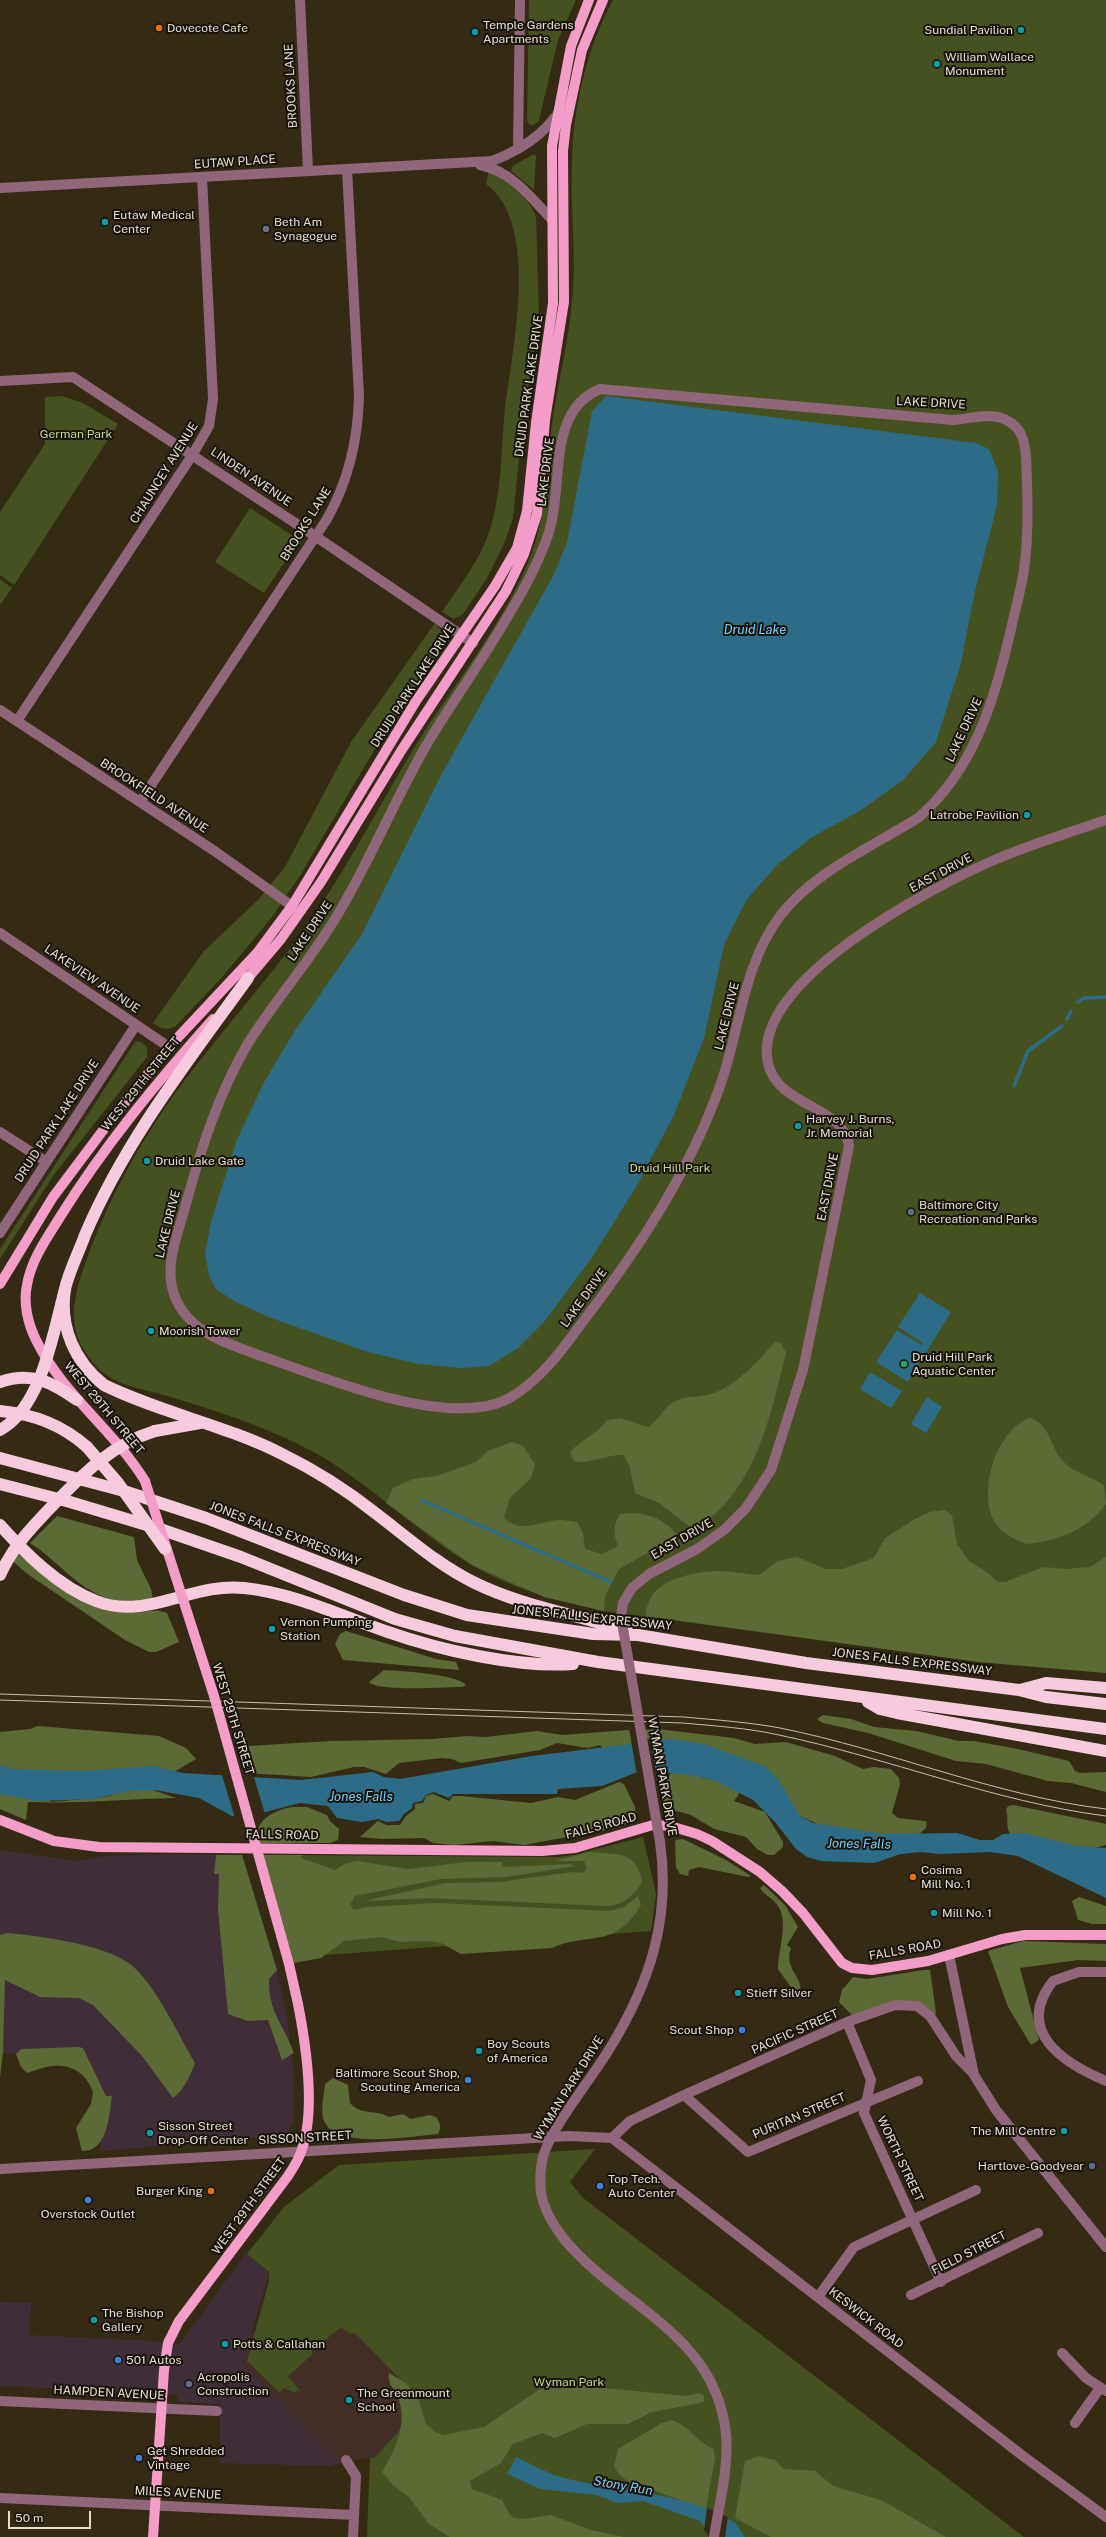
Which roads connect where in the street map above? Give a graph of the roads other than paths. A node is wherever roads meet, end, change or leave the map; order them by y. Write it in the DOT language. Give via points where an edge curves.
graph roads {
  1 [pos="300,0"];
  2 [pos="520,0"];
  3 [pos="589,0"];
  4 [pos="603,0"];
  5 [pos="572,92"];
  6 [pos="557,118"];
  7 [pos="518,149"];
  8 [pos="472,164"];
  9 [pos="347,168"];
  10 [pos="308,170"];
  11 [pos="202,177"];
  12 [pos="0,188"];
  13 [pos="552,220"];
  14 [pos="0,381"];
  15 [pos="193,454"];
  16 [pos="316,536"];
  17 [pos="462,635"];
  18 [pos="473,642"];
  19 [pos="479,664"];
  20 [pos="0,710"];
  21 [pos="17,721"];
  22 [pos="140,802"];
  23 [pos="1106,820"];
  24 [pos="292,906"];
  25 [pos="0,934"];
  26 [pos="248,978"];
  27 [pos="136,1025"];
  28 [pos="169,1047"];
  29 [pos="0,1132"];
  30 [pos="45,1161"];
  31 [pos="0,1233"];
  32 [pos="0,1284"];
  33 [pos="67,1285"];
  34 [pos="0,1382"];
  35 [pos="77,1400"];
  36 [pos="0,1411"];
  37 [pos="200,1423"];
  38 [pos="0,1430"];
  39 [pos="0,1458"];
  40 [pos="0,1484"];
  41 [pos="0,1525"];
  42 [pos="0,1533"];
  43 [pos="165,1549"];
  44 [pos="28,1554"];
  45 [pos="0,1575"];
  46 [pos="621,1617"];
  47 [pos="638,1635"];
  48 [pos="598,1662"];
  49 [pos="1106,1688"];
  50 [pos="1019,1690"];
  51 [pos="860,1698"];
  52 [pos="1106,1704"];
  53 [pos="1106,1729"];
  54 [pos="1106,1751"];
  55 [pos="0,1820"];
  56 [pos="1106,1935"];
  57 [pos="949,1956"];
  58 [pos="1106,1972"];
  59 [pos="847,2022"];
  60 [pos="972,2072"];
  61 [pos="918,2081"];
  62 [pos="1106,2081"];
  63 [pos="684,2095"];
  64 [pos="866,2103"];
  65 [pos="553,2137"];
  66 [pos="612,2138"];
  67 [pos="302,2151"];
  68 [pos="0,2169"];
  69 [pos="976,2190"];
  70 [pos="914,2220"];
  71 [pos="1038,2233"];
  72 [pos="1106,2247"];
  73 [pos="941,2282"];
  74 [pos="911,2295"];
  75 [pos="818,2297"];
  76 [pos="1062,2353"];
  77 [pos="1103,2390"];
  78 [pos="0,2401"];
  79 [pos="161,2409"];
  80 [pos="217,2411"];
  81 [pos="1075,2423"];
  82 [pos="346,2460"];
  83 [pos="0,2498"];
  84 [pos="155,2505"];
  85 [pos="354,2515"];
  86 [pos="1106,2516"];
  87 [pos="153,2537"];
  88 [pos="353,2537"];
  89 [pos="714,2537"];
  1 -- 10 [label="street, BROOKS LANE"];
  2 -- 7 [label="street"];
  3 -- 6 [label="main road, DRUID PARK LAKE DRIVE" via="571,46"];
  4 -- 5 [label="main road, DRUID PARK LAKE DRIVE" via="589,29"];
  5 -- 6 [label="street, EUTAW PLACE"];
  5 -- 18 [label="main road, DRUID PARK LAKE DRIVE" via="563,151 564,302 545,420 537,514 514,576"];
  6 -- 7 [label="street, EUTAW PLACE" via="534,139"];
  6 -- 13 [label="main road, DRUID PARK LAKE DRIVE" via="552,146"];
  7 -- 8 [label="street, EUTAW PLACE" via="492,161"];
  8 -- 9 [label="street, EUTAW PLACE"];
  8 -- 13 [label="street, EUTAW PLACE" via="490,167 511,178"];
  9 -- 10 [label="street, EUTAW PLACE"];
  9 -- 16 [label="street, BROOKS LANE" via="359,385 358,421 355,448 342,490"];
  10 -- 11 [label="street, EUTAW PLACE"];
  11 -- 12 [label="street, EUTAW PLACE"];
  11 -- 15 [label="street, CHAUNCEY AVENUE" via="213,399 209,426"];
  13 -- 17 [label="main road, DRUID PARK LAKE DRIVE" via="553,303 536,423 527,512 517,548 508,566"];
  14 -- 15 [label="street, LINDEN AVENUE" via="73,377"];
  15 -- 16 [label="street, LINDEN AVENUE"];
  15 -- 21 [label="street, CHAUNCEY AVENUE"];
  16 -- 17 [label="street, LINDEN AVENUE"];
  16 -- 22 [label="street, BROOKS LANE"];
  17 -- 18 [label="street, LINDEN AVENUE"];
  17 -- 24 [label="main road, DRUID PARK LAKE DRIVE" via="409,712"];
  18 -- 26 [label="main road, DRUID PARK LAKE DRIVE" via="401,751 317,888 281,939"];
  19 -- 19 [label="street, LAKE DRIVE" via="511,612 543,549 557,494 559,448 564,429 579,402 592,391 607,390 953,420 988,415 1004,418 1018,428 1024,446 1026,470 1024,570 1001,671 972,750 959,772 933,805 918,818 805,890 781,914 770,930 752,969 732,1049 712,1108 658,1215 599,1301 537,1377 509,1399 478,1407 450,1407 366,1391 242,1349 202,1331 191,1322 178,1303 171,1283 172,1259 196,1169 233,1070 268,1014 340,910 427,744"];
  20 -- 21 [label="street, BROOKFIELD AVENUE"];
  21 -- 22 [label="street, BROOKFIELD AVENUE"];
  22 -- 24 [label="street, BROOKFIELD AVENUE"];
  23 -- 46 [label="street, EAST DRIVE" via="992,861 893,914 849,942 818,967 793,993 776,1017 767,1041 766,1053 770,1071 784,1090 843,1128 849,1146 799,1388 772,1470 746,1508 712,1539 638,1581 626,1595"];
  24 -- 28 [label="main road, DRUID PARK LAKE DRIVE" via="257,953"];
  25 -- 27 [label="street, LAKEVIEW AVENUE"];
  26 -- 33 [label="highway" via="164,1094 114,1173"];
  26 -- 35 [label="main road, WEST 29TH STREET" via="180,1056 100,1158 52,1229 32,1268 26,1299 29,1322 48,1360"];
  27 -- 28 [label="street, LAKEVIEW AVENUE"];
  27 -- 30 [label="street, DRUID PARK LAKE DRIVE"];
  28 -- 32 [label="main road, DRUID PARK LAKE DRIVE" via="70,1174 30,1233"];
  29 -- 30 [label="street"];
  30 -- 31 [label="street, DRUID PARK LAKE DRIVE"];
  33 -- 37 [label="highway, bridge" via="65,1317 70,1340 80,1360 93,1376 117,1391"];
  33 -- 38 [label="highway, bridge" via="31,1398 17,1417"];
  34 -- 35 [label="highway" via="19,1377 40,1378"];
  35 -- 43 [label="main road, WEST 29TH STREET, bridge" via="124,1448 145,1481"];
  36 -- 43 [label="highway, bridge" via="31,1415 50,1422 66,1430 87,1447 118,1483"];
  37 -- 45 [label="highway, bridge" via="155,1431 125,1443 88,1470 20,1539"];
  37 -- 47 [label="highway" via="258,1443 324,1476 435,1559 475,1583 524,1603 596,1621"];
  39 -- 47 [label="highway, JONES FALLS EXPRESSWAY" via="124,1491 172,1507 404,1595 467,1615 593,1634"];
  40 -- 48 [label="highway" via="118,1515 259,1565 395,1619 440,1632 539,1653"];
  41 -- 44 [label="highway"];
  42 -- 44 [label="highway"];
  43 -- 67 [label="main road, WEST 29TH STREET, bridge" via="214,1696 289,1964 306,2058 308,2103"];
  44 -- 48 [label="highway" via="82,1595 111,1605 138,1607 222,1588 242,1587 295,1600 390,1633 452,1650 538,1664"];
  46 -- 65 [label="street, WYMAN PARK DRIVE, bridge" via="660,1842 663,1905 644,1981 612,2046"];
  47 -- 50 [label="highway, JONES FALLS EXPRESSWAY" via="806,1663"];
  48 -- 51 [label="highway"];
  49 -- 50 [label="highway" via="1046,1683"];
  50 -- 52 [label="highway, JONES FALLS EXPRESSWAY" via="1046,1697"];
  51 -- 53 [label="highway"];
  51 -- 54 [label="highway" via="880,1709 897,1713"];
  55 -- 57 [label="main road, FALLS ROAD" via="54,1841 99,1847 506,1851 568,1849 653,1825 670,1826 702,1836 760,1872 802,1913 842,1963 852,1968 880,1968"];
  56 -- 57 [label="main road, FALLS ROAD" via="1025,1935 1002,1939"];
  57 -- 60 [label="street"];
  58 -- 62 [label="street" via="1078,1972 1053,1981 1040,2006 1038,2021 1042,2034 1076,2068"];
  59 -- 60 [label="street, PACIFIC STREET" via="895,2005 917,2006 930,2016 956,2056"];
  59 -- 63 [label="street, PACIFIC STREET"];
  59 -- 64 [label="street, WORTH STREET" via="871,2080"];
  60 -- 72 [label="street" via="996,2110"];
  61 -- 64 [label="street, PURITAN STREET"];
  63 -- 64 [label="street, PURITAN STREET" via="748,2152"];
  63 -- 66 [label="street, PACIFIC STREET" via="630,2121"];
  64 -- 70 [label="street, WORTH STREET" via="864,2113"];
  65 -- 66 [label="street, SISSON STREET"];
  65 -- 67 [label="street, SISSON STREET"];
  65 -- 89 [label="street, WYMAN PARK DRIVE" via="543,2155 540,2178 543,2201 552,2221 570,2246 584,2259 666,2326 703,2366 714,2387 726,2433 725,2466"];
  66 -- 75 [label="street, KESWICK ROAD"];
  67 -- 68 [label="street, SISSON STREET"];
  67 -- 79 [label="main road, WEST 29TH STREET" via="288,2176 173,2331 165,2355"];
  69 -- 70 [label="street"];
  70 -- 73 [label="street, WORTH STREET"];
  70 -- 75 [label="street" via="854,2247"];
  71 -- 73 [label="street, FIELD STREET"];
  73 -- 74 [label="street, FIELD STREET"];
  75 -- 86 [label="street, KESWICK ROAD" via="1023,2456"];
  76 -- 77 [label="street" via="1078,2371"];
  77 -- 81 [label="street"];
  78 -- 79 [label="street, HAMPDEN AVENUE"];
  79 -- 80 [label="street, HAMPDEN AVENUE"];
  79 -- 84 [label="main road, WEST 29TH STREET"];
  82 -- 85 [label="street" via="356,2476"];
  83 -- 84 [label="street, MILES AVENUE"];
  84 -- 85 [label="street, MILES AVENUE"];
  84 -- 87 [label="main road, WEST 29TH STREET"];
  85 -- 88 [label="street"];
}
